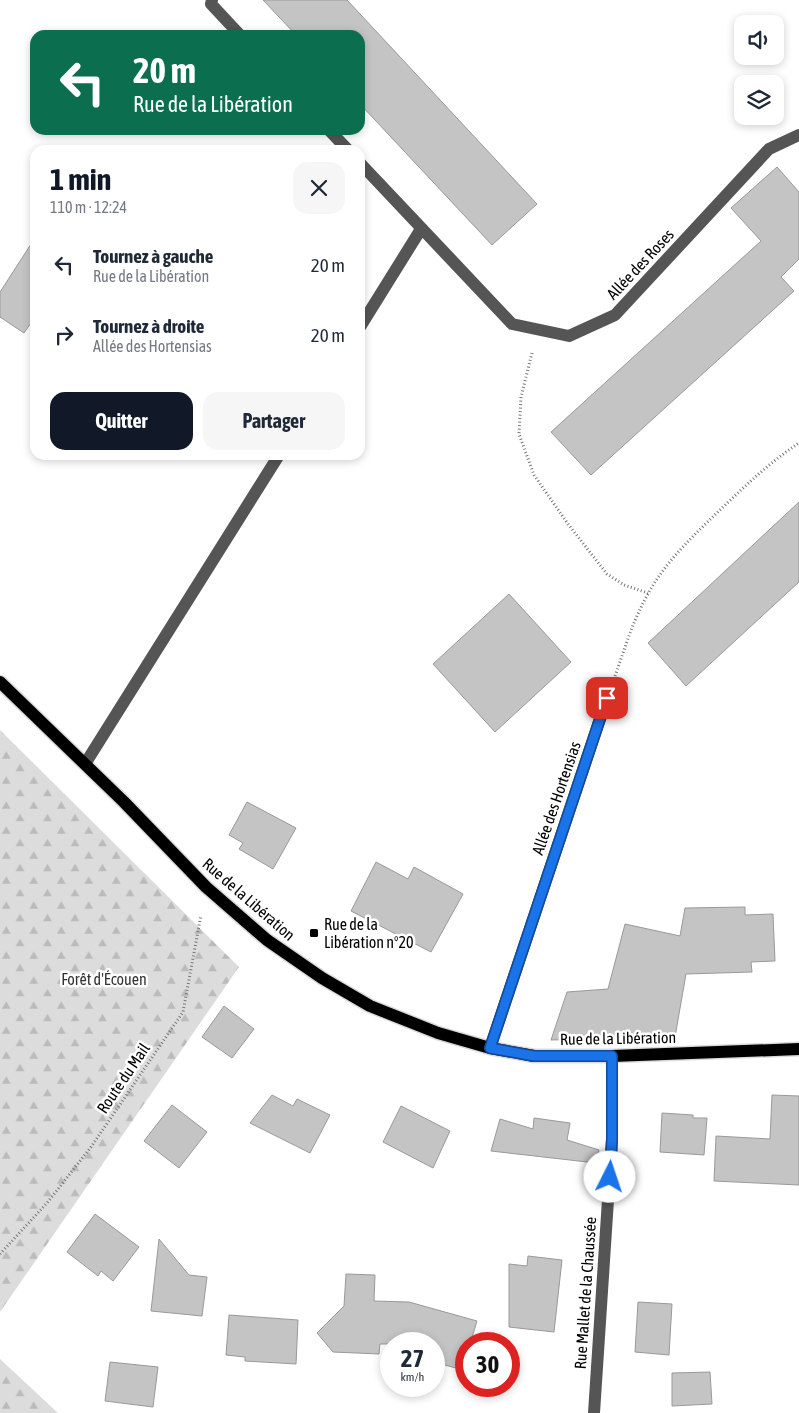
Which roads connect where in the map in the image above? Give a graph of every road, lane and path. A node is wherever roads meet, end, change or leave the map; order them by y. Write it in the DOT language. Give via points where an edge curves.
graph roads {
  1 [pos="212,0"];
  2 [pos="235,30"];
  3 [pos="334,135"];
  4 [pos="799,135"];
  5 [pos="343,145"];
  6 [pos="365,168"];
  7 [pos="422,229"];
  8 [pos="365,319"];
  9 [pos="537,330"];
  10 [pos="799,443"];
  11 [pos="276,460"];
  12 [pos="648,593"];
  13 [pos="0,682"];
  14 [pos="607,698"];
  15 [pos="85,764"];
  16 [pos="206,887"];
  17 [pos="490,1048"];
  18 [pos="799,1049"];
  19 [pos="612,1056"];
  20 [pos="0,1254"];
  21 [pos="594,1413"];
  1 -- 2 [label="street" via="211,4"];
  3 -- 5 [label="street"];
  4 -- 9 [label="street, Allée des Roses" via="769,149 615,315 568,336"];
  6 -- 7 [label="street, Allée des Roses"];
  7 -- 8 [label="street"];
  7 -- 9 [label="street, Allée des Roses" via="512,324"];
  9 -- 12 [label="path" via="521,397 519,434 534,476 607,574"];
  10 -- 12 [label="path" via="746,485 704,526 669,563"];
  11 -- 15 [label="street"];
  12 -- 14 [label="path"];
  13 -- 15 [label="main road, Rue de la Libération"];
  14 -- 17 [label="street, Allée des Hortensias"];
  15 -- 16 [label="main road, Rue de la Libération"];
  16 -- 17 [label="main road, Rue de la Libération" via="267,940 370,1006 438,1033"];
  16 -- 20 [label="path, Route du Mail" via="183,1012 91,1147 47,1203"];
  17 -- 19 [label="main road, Rue de la Libération" via="534,1056"];
  18 -- 19 [label="main road, Rue de la Libération"];
  19 -- 21 [label="street, Rue Mallet de la Chaussée" via="612,1139"];
}
